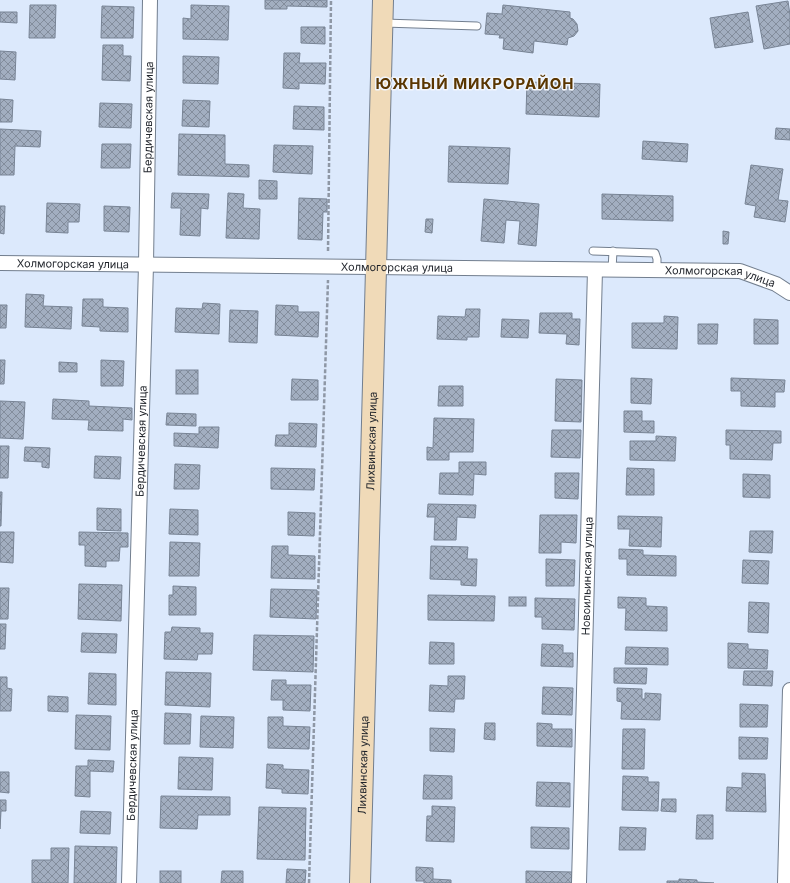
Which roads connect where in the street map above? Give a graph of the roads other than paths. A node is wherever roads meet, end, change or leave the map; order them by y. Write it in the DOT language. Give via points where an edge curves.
graph roads {
  1 [pos="150,0"];
  2 [pos="383,0"];
  3 [pos="382,23"];
  4 [pos="478,26"];
  5 [pos="593,251"];
  6 [pos="613,251"];
  7 [pos="0,263"];
  8 [pos="146,265"];
  9 [pos="376,267"];
  10 [pos="595,270"];
  11 [pos="612,270"];
  12 [pos="657,270"];
  13 [pos="790,293"];
  14 [pos="790,690"];
  15 [pos="129,883"];
  16 [pos="360,883"];
  17 [pos="579,883"];
  18 [pos="784,883"];
  1 -- 8 [label="street, Бердичевская улица"];
  2 -- 3 [label="main road, Лихвинская улица"];
  3 -- 4 [label="lane"];
  3 -- 9 [label="main road, Лихвинская улица"];
  5 -- 6 [label="lane"];
  6 -- 11 [label="lane"];
  6 -- 12 [label="lane" via="655,253"];
  7 -- 8 [label="street, Холмогорская улица"];
  8 -- 9 [label="street, Холмогорская улица"];
  8 -- 15 [label="street, Бердичевская улица"];
  9 -- 10 [label="street, Холмогорская улица"];
  9 -- 16 [label="main road, Лихвинская улица"];
  10 -- 11 [label="street, Холмогорская улица"];
  10 -- 17 [label="street, Новоильинская улица"];
  11 -- 12 [label="street, Холмогорская улица"];
  12 -- 13 [label="street, Холмогорская улица" via="740,271 776,284"];
  14 -- 18 [label="street"];
}
